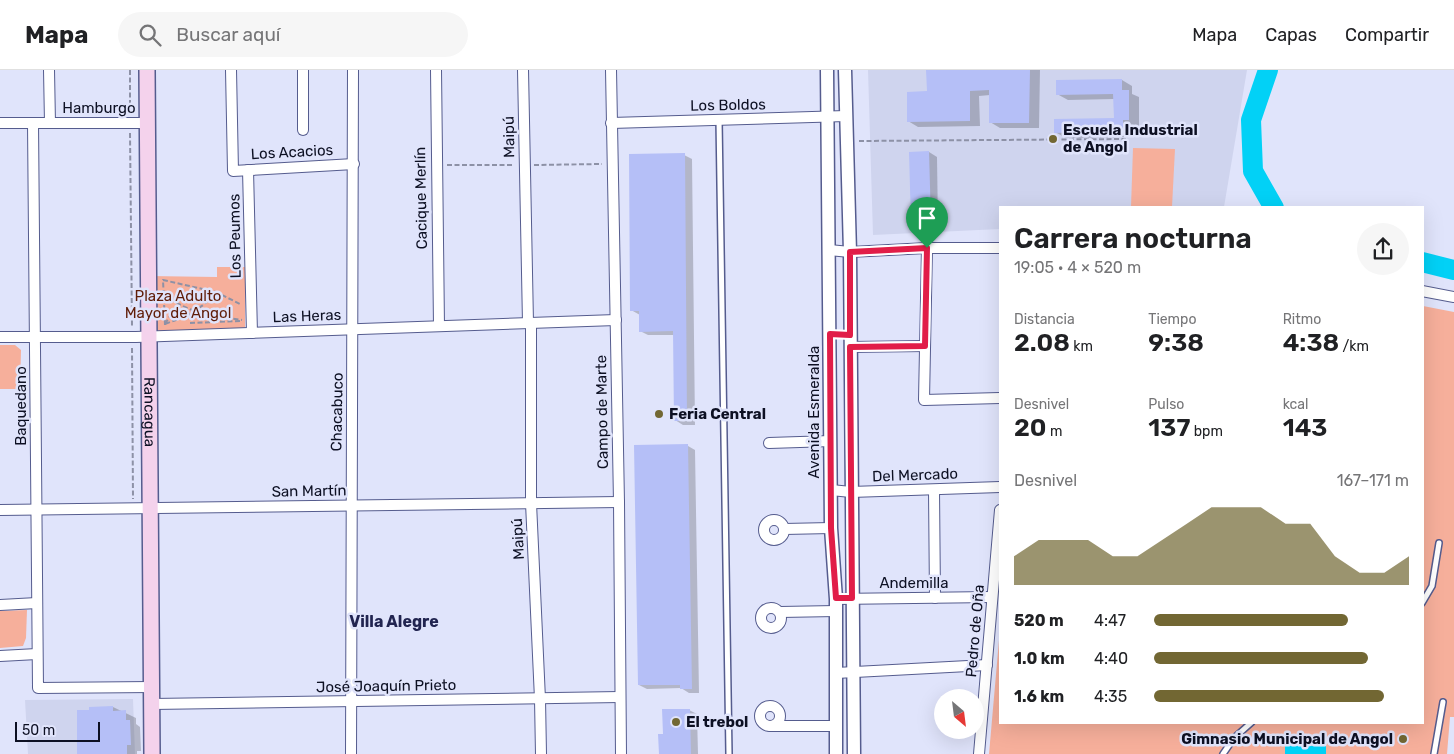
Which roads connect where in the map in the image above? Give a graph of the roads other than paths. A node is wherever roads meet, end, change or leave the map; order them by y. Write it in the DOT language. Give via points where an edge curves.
graph roads {
  1 [pos="49,70"];
  2 [pos="147,70"];
  3 [pos="231,70"];
  4 [pos="303,70"];
  5 [pos="353,70"];
  6 [pos="436,70"];
  7 [pos="523,70"];
  8 [pos="610,70"];
  9 [pos="827,70"];
  10 [pos="845,70"];
  11 [pos="846,116"];
  12 [pos="828,117"];
  13 [pos="719,120"];
  14 [pos="611,122"];
  15 [pos="33,123"];
  16 [pos="50,123"];
  17 [pos="148,123"];
  18 [pos="0,124"];
  19 [pos="303,130"];
  20 [pos="354,164"];
  21 [pos="248,170"];
  22 [pos="927,248"];
  23 [pos="999,248"];
  24 [pos="829,250"];
  25 [pos="850,252"];
  26 [pos="1424,291"];
  27 [pos="1454,297"];
  28 [pos="616,320"];
  29 [pos="530,323"];
  30 [pos="439,326"];
  31 [pos="352,329"];
  32 [pos="252,333"];
  33 [pos="830,334"];
  34 [pos="0,336"];
  35 [pos="35,336"];
  36 [pos="149,336"];
  37 [pos="850,341"];
  38 [pos="925,346"];
  39 [pos="830,363"];
  40 [pos="851,364"];
  41 [pos="999,398"];
  42 [pos="831,441"];
  43 [pos="769,443"];
  44 [pos="999,487"];
  45 [pos="831,490"];
  46 [pos="934,490"];
  47 [pos="852,492"];
  48 [pos="619,502"];
  49 [pos="531,503"];
  50 [pos="351,506"];
  51 [pos="150,508"];
  52 [pos="0,510"];
  53 [pos="37,510"];
  54 [pos="999,521"];
  55 [pos="831,528"];
  56 [pos="784,529"];
  57 [pos="1438,543"];
  58 [pos="992,597"];
  59 [pos="852,598"];
  60 [pos="935,598"];
  61 [pos="1424,600"];
  62 [pos="37,603"];
  63 [pos="0,605"];
  64 [pos="836,605"];
  65 [pos="780,612"];
  66 [pos="37,654"];
  67 [pos="0,656"];
  68 [pos="987,665"];
  69 [pos="853,672"];
  70 [pos="836,673"];
  71 [pos="152,687"];
  72 [pos="620,697"];
  73 [pos="540,699"];
  74 [pos="350,702"];
  75 [pos="1443,702"];
  76 [pos="152,704"];
  77 [pos="1250,724"];
  78 [pos="770,726"];
  79 [pos="836,726"];
  80 [pos="152,754"];
  81 [pos="351,754"];
  82 [pos="541,754"];
  83 [pos="621,754"];
  84 [pos="729,754"];
  85 [pos="836,754"];
  86 [pos="854,754"];
  87 [pos="980,754"];
  88 [pos="1222,754"];
  89 [pos="1434,754"];
  1 -- 16 [label="street, Hamburgo"];
  2 -- 17 [label="main road, Rancagua"];
  3 -- 21 [label="street, Los Acacios" via="233,171"];
  4 -- 19 [label="street"];
  5 -- 20 [label="street, Chacabuco"];
  6 -- 30 [label="street, Cacique Merlín"];
  7 -- 29 [label="street, Maipú"];
  8 -- 14 [label="street, Campo de Marte"];
  9 -- 12 [label="street, Avenida Esmeralda"];
  10 -- 11 [label="street"];
  11 -- 12 [label="street, Los Boldos"];
  11 -- 25 [label="street"];
  12 -- 13 [label="street, Los Boldos"];
  12 -- 24 [label="street, Avenida Esmeralda"];
  13 -- 14 [label="street, Los Boldos"];
  13 -- 84 [label="lane"];
  14 -- 28 [label="street, Campo de Marte"];
  15 -- 16 [label="street, Hamburgo"];
  15 -- 18 [label="street, Hamburgo"];
  15 -- 35 [label="street, Baquedano"];
  16 -- 17 [label="street, Hamburgo"];
  17 -- 36 [label="main road, Rancagua"];
  20 -- 21 [label="street, Los Acacios"];
  20 -- 31 [label="street, Chacabuco"];
  21 -- 32 [label="street, Los Peumos"];
  22 -- 23 [label="street"];
  22 -- 25 [label="street"];
  22 -- 38 [label="street"];
  24 -- 25 [label="street"];
  24 -- 33 [label="street, Avenida Esmeralda"];
  25 -- 37 [label="street"];
  26 -- 27 [label="street"];
  28 -- 29 [label="street, Las Heras"];
  28 -- 48 [label="street, Campo de Marte"];
  29 -- 30 [label="street, Las Heras"];
  29 -- 49 [label="street, Maipú"];
  30 -- 31 [label="street, Las Heras"];
  31 -- 32 [label="street, Las Heras"];
  31 -- 50 [label="street, Chacabuco"];
  32 -- 36 [label="street, Las Heras"];
  33 -- 37 [label="street"];
  33 -- 39 [label="street, Avenida Esmeralda"];
  34 -- 35 [label="street, Las Heras"];
  35 -- 36 [label="street, Las Heras"];
  35 -- 53 [label="street, Baquedano"];
  36 -- 51 [label="main road, Rancagua"];
  37 -- 38 [label="street"];
  37 -- 40 [label="street"];
  38 -- 41 [label="street" via="924,400"];
  39 -- 40 [label="street"];
  39 -- 42 [label="street, Avenida Esmeralda"];
  40 -- 47 [label="street"];
  42 -- 43 [label="street"];
  42 -- 45 [label="street, Avenida Esmeralda"];
  44 -- 46 [label="street, Del Mercado"];
  45 -- 47 [label="street, Del Mercado"];
  45 -- 55 [label="street, Avenida Esmeralda"];
  46 -- 47 [label="street, Del Mercado"];
  46 -- 60 [label="street"];
  47 -- 59 [label="street"];
  48 -- 49 [label="street, San Martín"];
  48 -- 72 [label="street, Campo de Marte"];
  49 -- 50 [label="street, San Martín"];
  49 -- 73 [label="street, Maipú"];
  50 -- 51 [label="street, San Martín"];
  50 -- 74 [label="street, Chacabuco"];
  51 -- 53 [label="street, San Martín"];
  51 -- 71 [label="main road, Rancagua"];
  52 -- 53 [label="street, San Martín"];
  53 -- 62 [label="street, Baquedano"];
  54 -- 58 [label="street, Pedro de Oña"];
  55 -- 56 [label="street"];
  55 -- 64 [label="street, Avenida Esmeralda"];
  57 -- 61 [label="lane" via="1432,586"];
  58 -- 60 [label="street, Andemilla"];
  58 -- 68 [label="street, Pedro de Oña"];
  59 -- 60 [label="street, Andemilla"];
  59 -- 64 [label="street, Andemilla"];
  59 -- 69 [label="street"];
  62 -- 63 [label="street"];
  62 -- 66 [label="street, Baquedano"];
  64 -- 65 [label="street, Andemilla"];
  64 -- 70 [label="street, Avenida Esmeralda"];
  66 -- 67 [label="street"];
  66 -- 71 [label="street, Baquedano" via="38,688"];
  68 -- 69 [label="street"];
  68 -- 87 [label="street, Pedro de Oña"];
  69 -- 70 [label="street"];
  69 -- 86 [label="street"];
  70 -- 79 [label="street, Avenida Esmeralda"];
  71 -- 76 [label="main road, Rancagua"];
  72 -- 73 [label="street, José Joaquín Prieto"];
  72 -- 83 [label="street, Campo de Marte"];
  73 -- 74 [label="street, José Joaquín Prieto"];
  73 -- 82 [label="street, Maipú"];
  74 -- 76 [label="street, José Joaquín Prieto"];
  74 -- 81 [label="street, Chacabuco"];
  75 -- 89 [label="lane"];
  76 -- 80 [label="main road, Rancagua"];
  77 -- 88 [label="lane"];
  78 -- 79 [label="street"];
  79 -- 85 [label="street, Avenida Esmeralda"];
}
